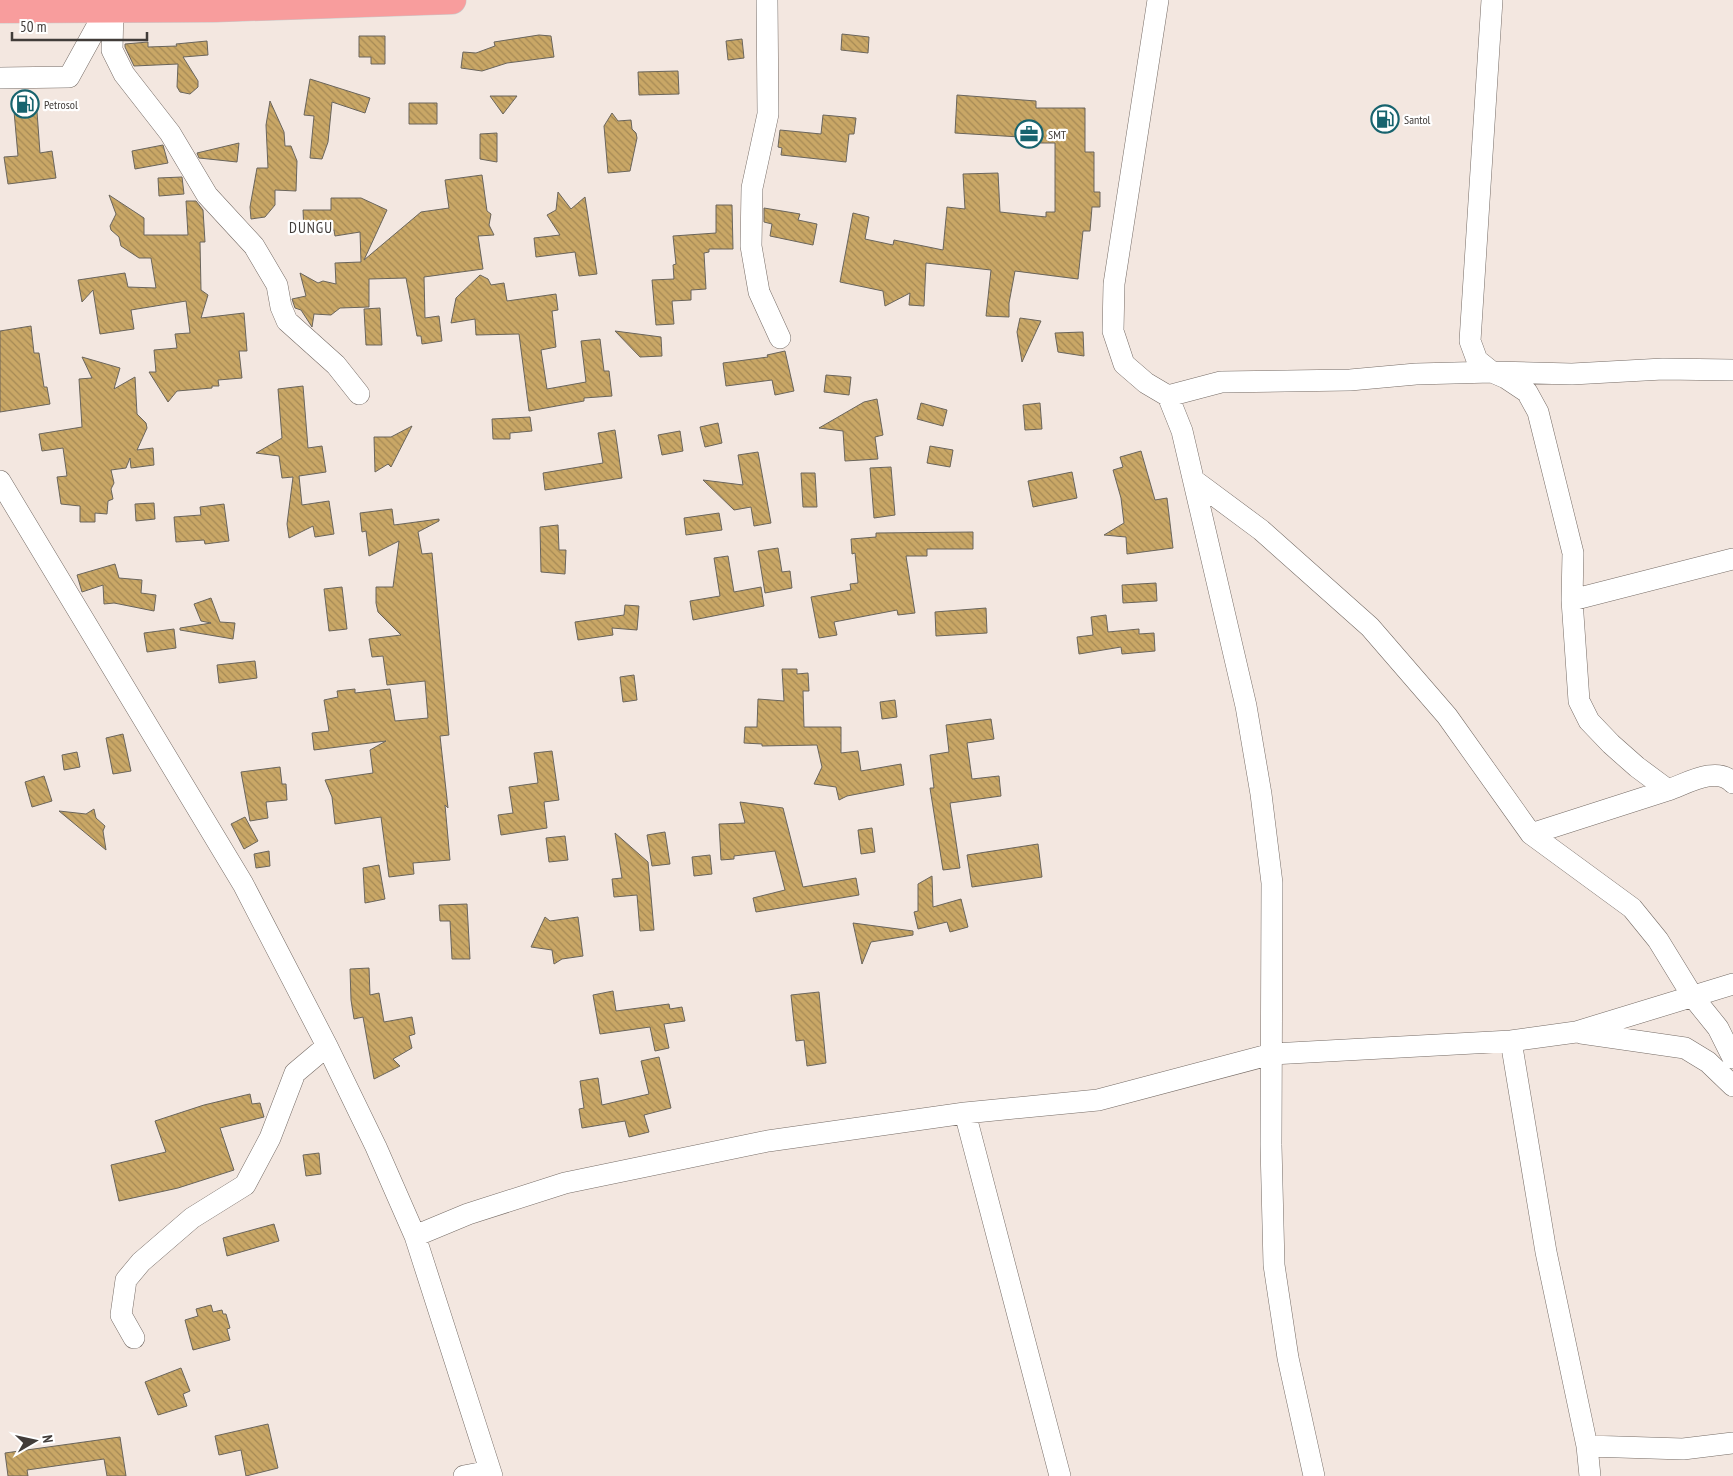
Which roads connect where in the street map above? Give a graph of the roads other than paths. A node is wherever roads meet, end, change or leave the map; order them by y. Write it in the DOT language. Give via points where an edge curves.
graph roads {
  1 [pos="452,0"];
  2 [pos="767,0"];
  3 [pos="1158,0"];
  4 [pos="1492,0"];
  5 [pos="110,8"];
  6 [pos="0,9"];
  7 [pos="0,78"];
  8 [pos="780,338"];
  9 [pos="1733,370"];
  10 [pos="1492,372"];
  11 [pos="359,394"];
  12 [pos="1168,396"];
  13 [pos="0,481"];
  14 [pos="1195,481"];
  15 [pos="1733,559"];
  16 [pos="1572,600"];
  17 [pos="1733,783"];
  18 [pos="1668,790"];
  19 [pos="1531,834"];
  20 [pos="1733,984"];
  21 [pos="1693,997"];
  22 [pos="1576,1032"];
  23 [pos="1511,1041"];
  24 [pos="327,1046"];
  25 [pos="1272,1054"];
  26 [pos="1733,1058"];
  27 [pos="1733,1086"];
  28 [pos="965,1113"];
  29 [pos="415,1236"];
  30 [pos="134,1338"];
  31 [pos="1733,1443"];
  32 [pos="1587,1446"];
  33 [pos="491,1473"];
  34 [pos="464,1476"];
  35 [pos="1060,1476"];
  36 [pos="1314,1476"];
  37 [pos="1590,1476"];
  1 -- 5 [label="highway"];
  2 -- 8 [label="street" via="768,114 752,188 751,246 759,292"];
  3 -- 12 [label="street" via="1114,284 1113,331 1124,364"];
  4 -- 10 [label="street" via="1470,341 1477,360"];
  5 -- 6 [label="highway"];
  5 -- 7 [label="street" via="69,77"];
  5 -- 11 [label="street" via="112,50 124,74 170,132 207,195 254,246 277,285 287,321 336,366"];
  9 -- 10 [label="street" via="1663,369 1572,374"];
  10 -- 12 [label="street" via="1350,380 1221,382"];
  10 -- 16 [label="street" via="1527,392 1538,412 1573,553"];
  12 -- 14 [label="street" via="1182,431"];
  13 -- 24 [label="street" via="243,884"];
  14 -- 19 [label="street" via="1261,530 1370,627 1447,716"];
  14 -- 25 [label="street" via="1246,706 1261,794 1272,883"];
  15 -- 16 [label="street"];
  16 -- 18 [label="street" via="1579,701 1589,721 1637,767"];
  17 -- 18 [label="street" via="1713,774"];
  18 -- 19 [label="street"];
  19 -- 21 [label="street" via="1632,908 1658,940"];
  20 -- 21 [label="street"];
  21 -- 22 [label="street"];
  21 -- 26 [label="street" via="1718,1028"];
  22 -- 23 [label="street"];
  22 -- 27 [label="street" via="1685,1048 1708,1062"];
  23 -- 25 [label="street"];
  23 -- 32 [label="street" via="1546,1252"];
  24 -- 29 [label="street"];
  24 -- 30 [label="street" via="294,1073 270,1138 245,1185 192,1218 141,1262 126,1280 122,1315"];
  25 -- 28 [label="street" via="1098,1100"];
  25 -- 36 [label="street" via="1274,1265 1288,1358"];
  28 -- 29 [label="street" via="768,1141 565,1183 468,1214"];
  28 -- 35 [label="street"];
  29 -- 33 [label="street"];
  31 -- 32 [label="street" via="1683,1449"];
  32 -- 37 [label="street"];
  33 -- 34 [label="street"];
}
